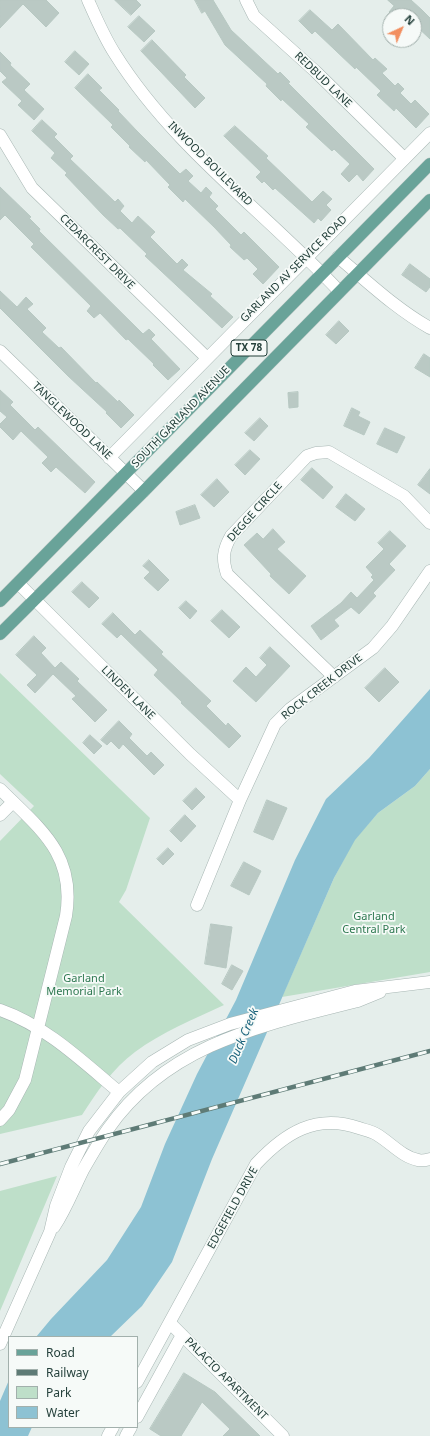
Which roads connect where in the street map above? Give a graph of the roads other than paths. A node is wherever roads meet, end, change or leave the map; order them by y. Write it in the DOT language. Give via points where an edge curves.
graph roads {
  1 [pos="88,0"];
  2 [pos="246,0"];
  3 [pos="430,133"];
  4 [pos="0,135"];
  5 [pos="404,158"];
  6 [pos="430,164"];
  7 [pos="430,200"];
  8 [pos="338,257"];
  9 [pos="306,258"];
  10 [pos="357,273"];
  11 [pos="322,274"];
  12 [pos="339,291"];
  13 [pos="430,328"];
  14 [pos="0,351"];
  15 [pos="207,358"];
  16 [pos="109,458"];
  17 [pos="125,473"];
  18 [pos="144,491"];
  19 [pos="430,524"];
  20 [pos="430,571"];
  21 [pos="18,583"];
  22 [pos="34,599"];
  23 [pos="0,601"];
  24 [pos="0,634"];
  25 [pos="334,676"];
  26 [pos="0,789"];
  27 [pos="240,800"];
  28 [pos="13,802"];
  29 [pos="0,815"];
  30 [pos="197,905"];
  31 [pos="430,982"];
  32 [pos="318,1006"];
  33 [pos="0,1010"];
  34 [pos="38,1028"];
  35 [pos="119,1092"];
  36 [pos="0,1120"];
  37 [pos="430,1159"];
  38 [pos="50,1232"];
  39 [pos="170,1323"];
  40 [pos="182,1335"];
  41 [pos="0,1344"];
  42 [pos="138,1380"];
  43 [pos="138,1415"];
  44 [pos="283,1436"];
  1 -- 9 [label="street, INWOOD BOULEVARD" via="115,54 156,109 180,137"];
  2 -- 5 [label="street, REDBUD LANE" via="254,16"];
  3 -- 5 [label="street, GARLAND AV SERVICE ROAD"];
  4 -- 15 [label="street, CEDARCREST DRIVE" via="32,188"];
  5 -- 9 [label="street, GARLAND AV SERVICE ROAD"];
  6 -- 8 [label="main road, SOUTH GARLAND AVENUE / TX 78"];
  7 -- 10 [label="main road, TX 78"];
  8 -- 10 [label="street"];
  8 -- 11 [label="main road, SOUTH GARLAND AVENUE / TX 78"];
  9 -- 11 [label="street, INWOOD BOULEVARD"];
  9 -- 15 [label="street, GARLAND AV SERVICE ROAD"];
  10 -- 12 [label="main road, TX 78"];
  10 -- 13 [label="street" via="390,302"];
  11 -- 12 [label="street, INWOOD BOULEVARD"];
  11 -- 17 [label="main road, SOUTH GARLAND AVENUE / TX 78"];
  12 -- 18 [label="main road, TX 78"];
  14 -- 16 [label="street, TANGLEWOOD LANE"];
  15 -- 16 [label="street, GARLAND AV SERVICE ROAD"];
  16 -- 17 [label="street, TANGLEWOOD LANE"];
  17 -- 18 [label="street, TANGLEWOOD LANE"];
  17 -- 21 [label="main road, SOUTH GARLAND AVENUE / TX 78"];
  18 -- 22 [label="main road, TX 78"];
  19 -- 25 [label="street, DEGGE CIRCLE" via="404,496 329,452 307,456 231,536 223,551 223,563 227,574"];
  20 -- 25 [label="street, ROCK CREEK DRIVE" via="392,626 373,648"];
  21 -- 22 [label="street, LINDEN LANE"];
  21 -- 23 [label="main road, SOUTH GARLAND AVENUE / TX 78"];
  22 -- 24 [label="main road, TX 78"];
  22 -- 27 [label="street, LINDEN LANE"];
  25 -- 27 [label="street, ROCK CREEK DRIVE" via="290,709 275,724"];
  26 -- 28 [label="street"];
  27 -- 30 [label="street, ROCK CREEK DRIVE"];
  28 -- 29 [label="street"];
  28 -- 34 [label="street" via="48,838 67,877 69,900 66,916"];
  31 -- 32 [label="street" via="355,991"];
  32 -- 35 [label="street" via="230,1024 188,1040 152,1062"];
  32 -- 38 [label="street" via="222,1040 181,1061 153,1081 109,1128 82,1172 65,1210"];
  33 -- 34 [label="street" via="18,1016"];
  34 -- 35 [label="street"];
  34 -- 36 [label="street" via="25,1080 9,1110"];
  35 -- 38 [label="street" via="89,1131 71,1167 56,1206"];
  37 -- 39 [label="street, EDGEFIELD DRIVE" via="418,1161 375,1133 343,1122 317,1123 274,1145 256,1164"];
  38 -- 41 [label="street"];
  39 -- 40 [label="street, PALACIO APARTMENT"];
  39 -- 42 [label="street, EDGEFIELD DRIVE"];
  40 -- 43 [label="street"];
  40 -- 44 [label="street, PALACIO APARTMENT"];
}
